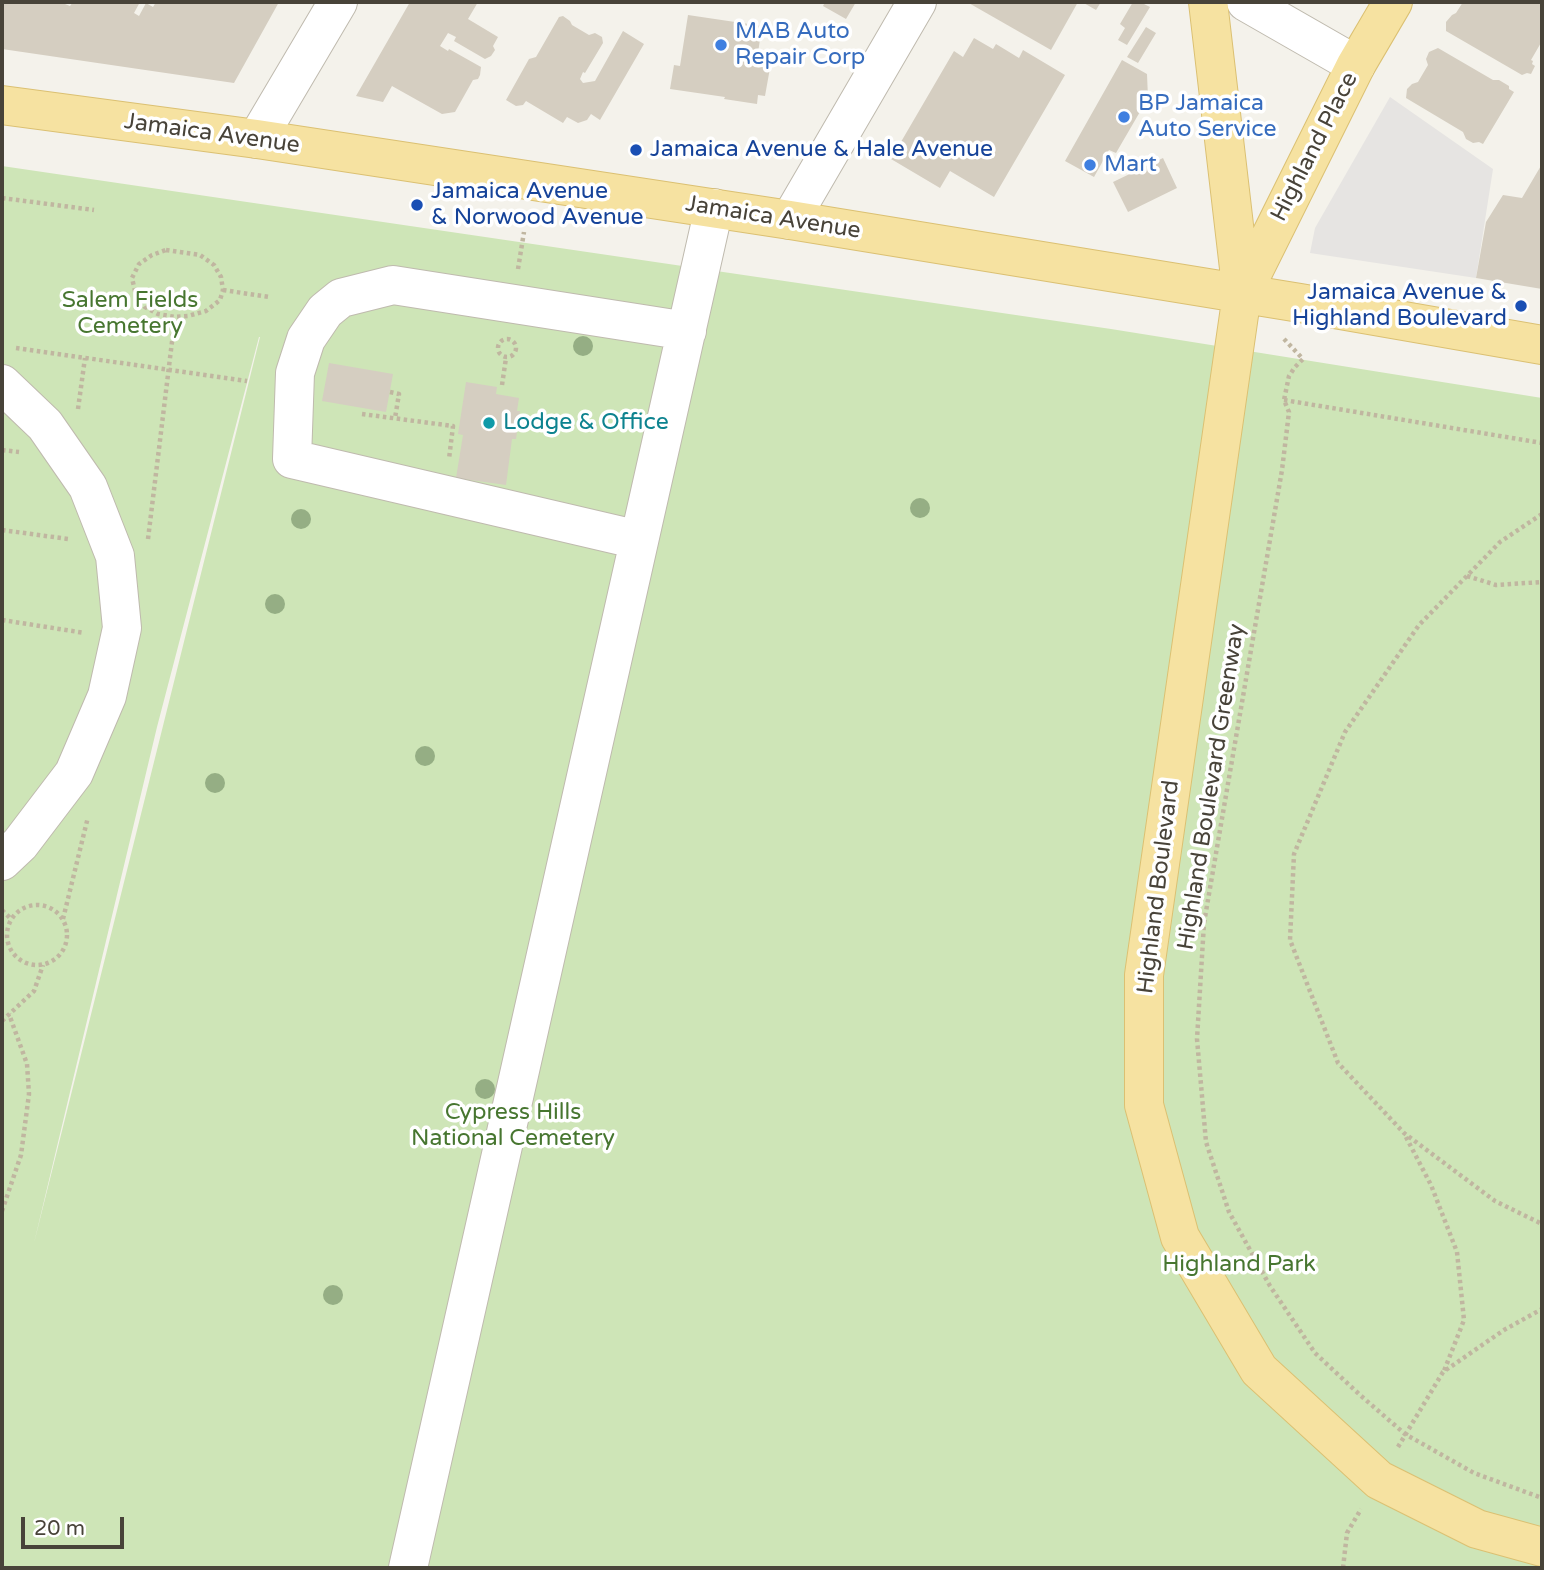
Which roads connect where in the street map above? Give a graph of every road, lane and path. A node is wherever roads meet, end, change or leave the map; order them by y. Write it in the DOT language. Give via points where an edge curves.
graph roads {
  1 [pos="338,2"];
  2 [pos="917,2"];
  3 [pos="1208,2"];
  4 [pos="1246,2"];
  5 [pos="1393,2"];
  6 [pos="1356,65"];
  7 [pos="2,105"];
  8 [pos="257,139"];
  9 [pos="2,198"];
  10 [pos="714,208"];
  11 [pos="94,210"];
  12 [pos="790,220"];
  13 [pos="223,290"];
  14 [pos="1242,293"];
  15 [pos="269,297"];
  16 [pos="175,317"];
  17 [pos="687,331"];
  18 [pos="1279,334"];
  19 [pos="1542,345"];
  20 [pos="16,348"];
  21 [pos="506,358"];
  22 [pos="170,370"];
  23 [pos="247,381"];
  24 [pos="2,384"];
  25 [pos="502,385"];
  26 [pos="390,392"];
  27 [pos="1284,400"];
  28 [pos="362,414"];
  29 [pos="395,418"];
  30 [pos="1542,443"];
  31 [pos="444,495"];
  32 [pos="1542,514"];
  33 [pos="2,530"];
  34 [pos="639,540"];
  35 [pos="111,544"];
  36 [pos="1467,576"];
  37 [pos="1542,582"];
  38 [pos="2,620"];
  39 [pos="120,638"];
  40 [pos="2,861"];
  41 [pos="2,910"];
  42 [pos="11,919"];
  43 [pos="43,965"];
  44 [pos="9,1014"];
  45 [pos="2,1021"];
  46 [pos="1404,1133"];
  47 [pos="2,1211"];
  48 [pos="1542,1224"];
  49 [pos="1542,1309"];
  50 [pos="1443,1372"];
  51 [pos="1405,1434"];
  52 [pos="1542,1497"];
  53 [pos="1351,1525"];
  54 [pos="1542,1546"];
  55 [pos="408,1568"];
  56 [pos="1343,1568"];
  1 -- 8 [label="street"];
  2 -- 12 [label="street"];
  3 -- 14 [label="main road"];
  4 -- 6 [label="street"];
  5 -- 6 [label="main road, Highland Place"];
  6 -- 14 [label="main road, Highland Place"];
  7 -- 8 [label="main road, Jamaica Avenue"];
  8 -- 10 [label="main road, Jamaica Avenue"];
  9 -- 11 [label="path"];
  10 -- 12 [label="main road, Jamaica Avenue"];
  10 -- 17 [label="street"];
  12 -- 14 [label="main road, Jamaica Avenue"];
  13 -- 15 [label="path"];
  13 -- 16 [label="path" via="220,300 206,312"];
  13 -- 16 [label="path" via="214,265 200,255 166,250 152,255 139,264 132,278 135,291 145,307"];
  14 -- 19 [label="main road, Jamaica Avenue"];
  14 -- 54 [label="main road, Highland Boulevard" via="1144,975 1144,1105 1180,1237 1259,1370 1379,1480 1477,1529"];
  16 -- 22 [label="path"];
  17 -- 31 [label="street" via="393,285 341,298 325,311 306,339 295,373 292,459"];
  17 -- 34 [label="street"];
  18 -- 27 [label="path, Highland Boulevard Greenway" via="1303,359 1289,376"];
  20 -- 22 [label="path"];
  21 -- 21 [label="path" via="498,351 498,344 505,339 516,344 515,354"];
  21 -- 25 [label="path"];
  22 -- 23 [label="path"];
  24 -- 35 [label="street" via="45,425 88,487"];
  26 -- 29 [label="path" via="399,394"];
  27 -- 30 [label="path"];
  27 -- 51 [label="path, Highland Boulevard Greenway" via="1289,412 1282,470 1203,923 1197,1039 1206,1142 1229,1212 1270,1286 1315,1353"];
  28 -- 29 [label="path"];
  29 -- 31 [label="path" via="453,426"];
  31 -- 34 [label="street"];
  32 -- 36 [label="path" via="1500,542"];
  33 -- 35 [label="path"];
  34 -- 55 [label="street"];
  35 -- 39 [label="street"];
  36 -- 37 [label="path" via="1496,585"];
  36 -- 46 [label="path" via="1419,625 1345,732 1293,854 1290,940 1338,1063"];
  38 -- 39 [label="path"];
  39 -- 40 [label="street" via="107,696 74,773"];
  41 -- 42 [label="path"];
  42 -- 43 [label="path" via="9,948 23,962"];
  42 -- 43 [label="path" via="37,904 63,919 66,947"];
  43 -- 44 [label="path" via="34,991"];
  44 -- 45 [label="path"];
  44 -- 47 [label="path" via="27,1064 29,1094 21,1155"];
  46 -- 48 [label="path" via="1495,1201"];
  46 -- 50 [label="path" via="1431,1185 1457,1252 1465,1320"];
  49 -- 50 [label="path"];
  50 -- 51 [label="path"];
  51 -- 52 [label="path, Highland Boulevard Greenway" via="1474,1473"];
  53 -- 56 [label="path"];
}
